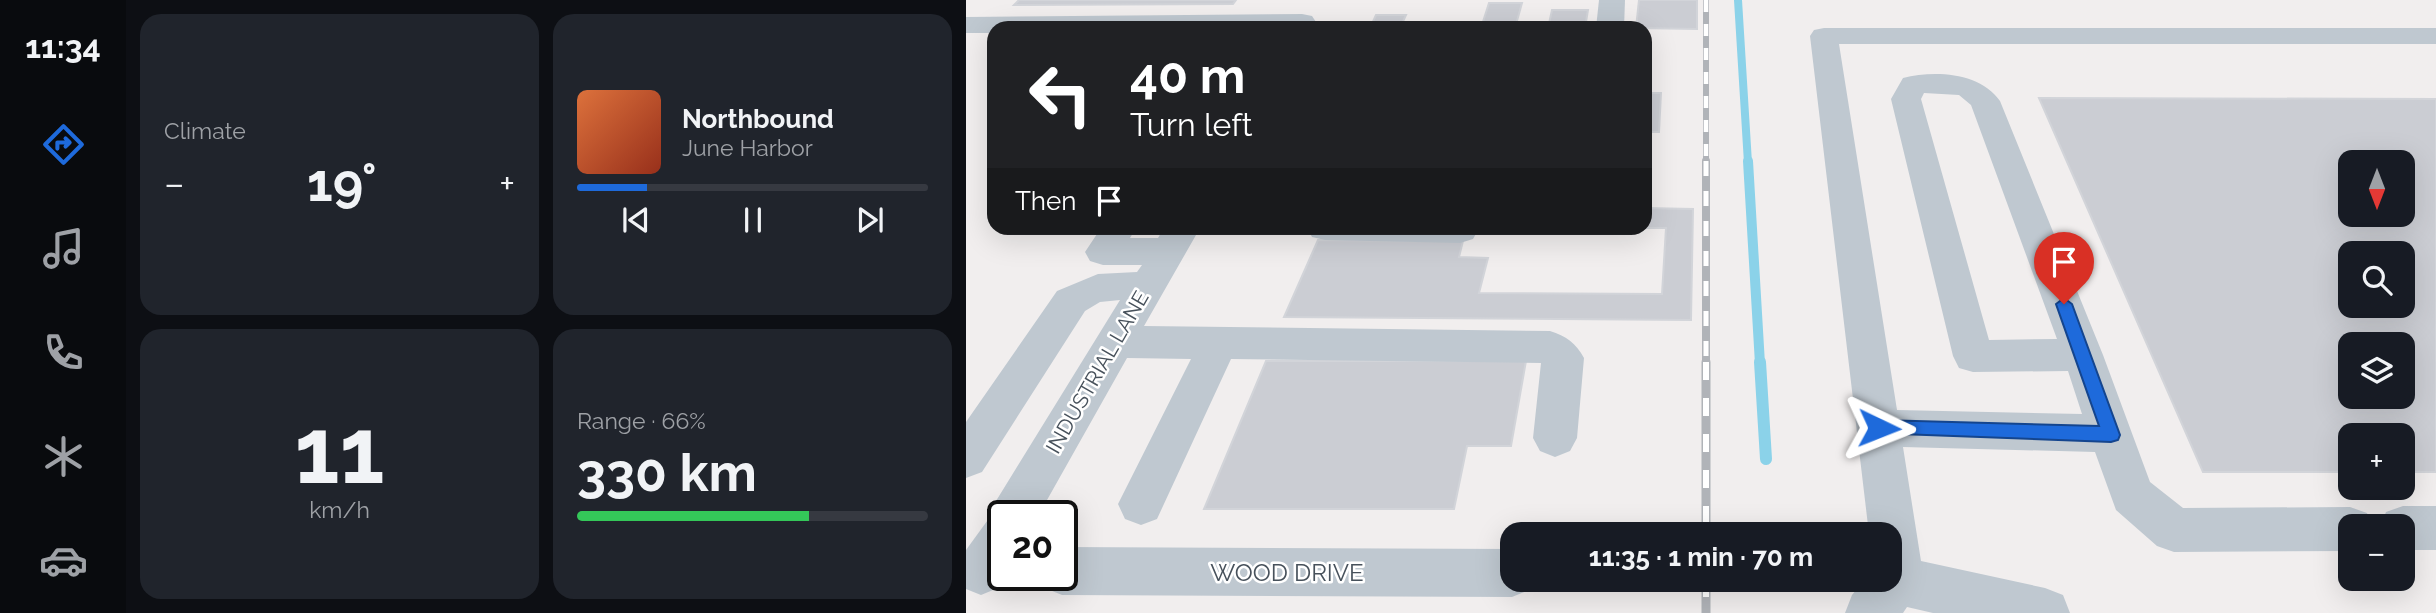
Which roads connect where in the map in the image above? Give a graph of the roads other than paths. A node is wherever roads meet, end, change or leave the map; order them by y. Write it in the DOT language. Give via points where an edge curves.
graph roads {
  1 [pos="1612,0"];
  2 [pos="1305,17"];
  3 [pos="1111,21"];
  4 [pos="1610,21"];
  5 [pos="966,24"];
  6 [pos="987,24"];
  7 [pos="2436,36"];
  8 [pos="1114,235"];
  9 [pos="1175,239"];
  10 [pos="1148,286"];
  11 [pos="1114,342"];
  12 [pos="1219,343"];
  13 [pos="2083,355"];
  14 [pos="1879,428"];
  15 [pos="2111,435"];
  16 [pos="1555,438"];
  17 [pos="966,458"];
  18 [pos="1022,500"];
  19 [pos="1141,504"];
  20 [pos="1883,522"];
  21 [pos="2338,528"];
  22 [pos="2415,528"];
  23 [pos="2436,528"];
  24 [pos="1078,571"];
  25 [pos="1500,573"];
  26 [pos="1900,592"];
  27 [pos="2045,613"];
  1 -- 4 [label="street"];
  2 -- 3 [label="street"];
  5 -- 6 [label="street"];
  7 -- 14 [label="street" via="1824,36"];
  8 -- 9 [label="street" via="1103,252"];
  9 -- 10 [label="street, INDUSTRIAL LANE"];
  10 -- 11 [label="street, INDUSTRIAL LANE"];
  10 -- 17 [label="street" via="1103,286 1086,290 1071,301"];
  11 -- 12 [label="street"];
  11 -- 18 [label="street, INDUSTRIAL LANE"];
  12 -- 16 [label="street" via="1550,347 1564,358"];
  12 -- 19 [label="street"];
  13 -- 13 [label="street" via="1985,101 1967,86 1913,84 1906,99 1973,356"];
  13 -- 15 [label="street"];
  14 -- 15 [label="street"];
  14 -- 20 [label="street"];
  15 -- 21 [label="street" via="2132,495 2174,530"];
  22 -- 23 [label="street"];
  24 -- 25 [label="street, WOOD DRIVE"];
  26 -- 27 [label="street"];
}
